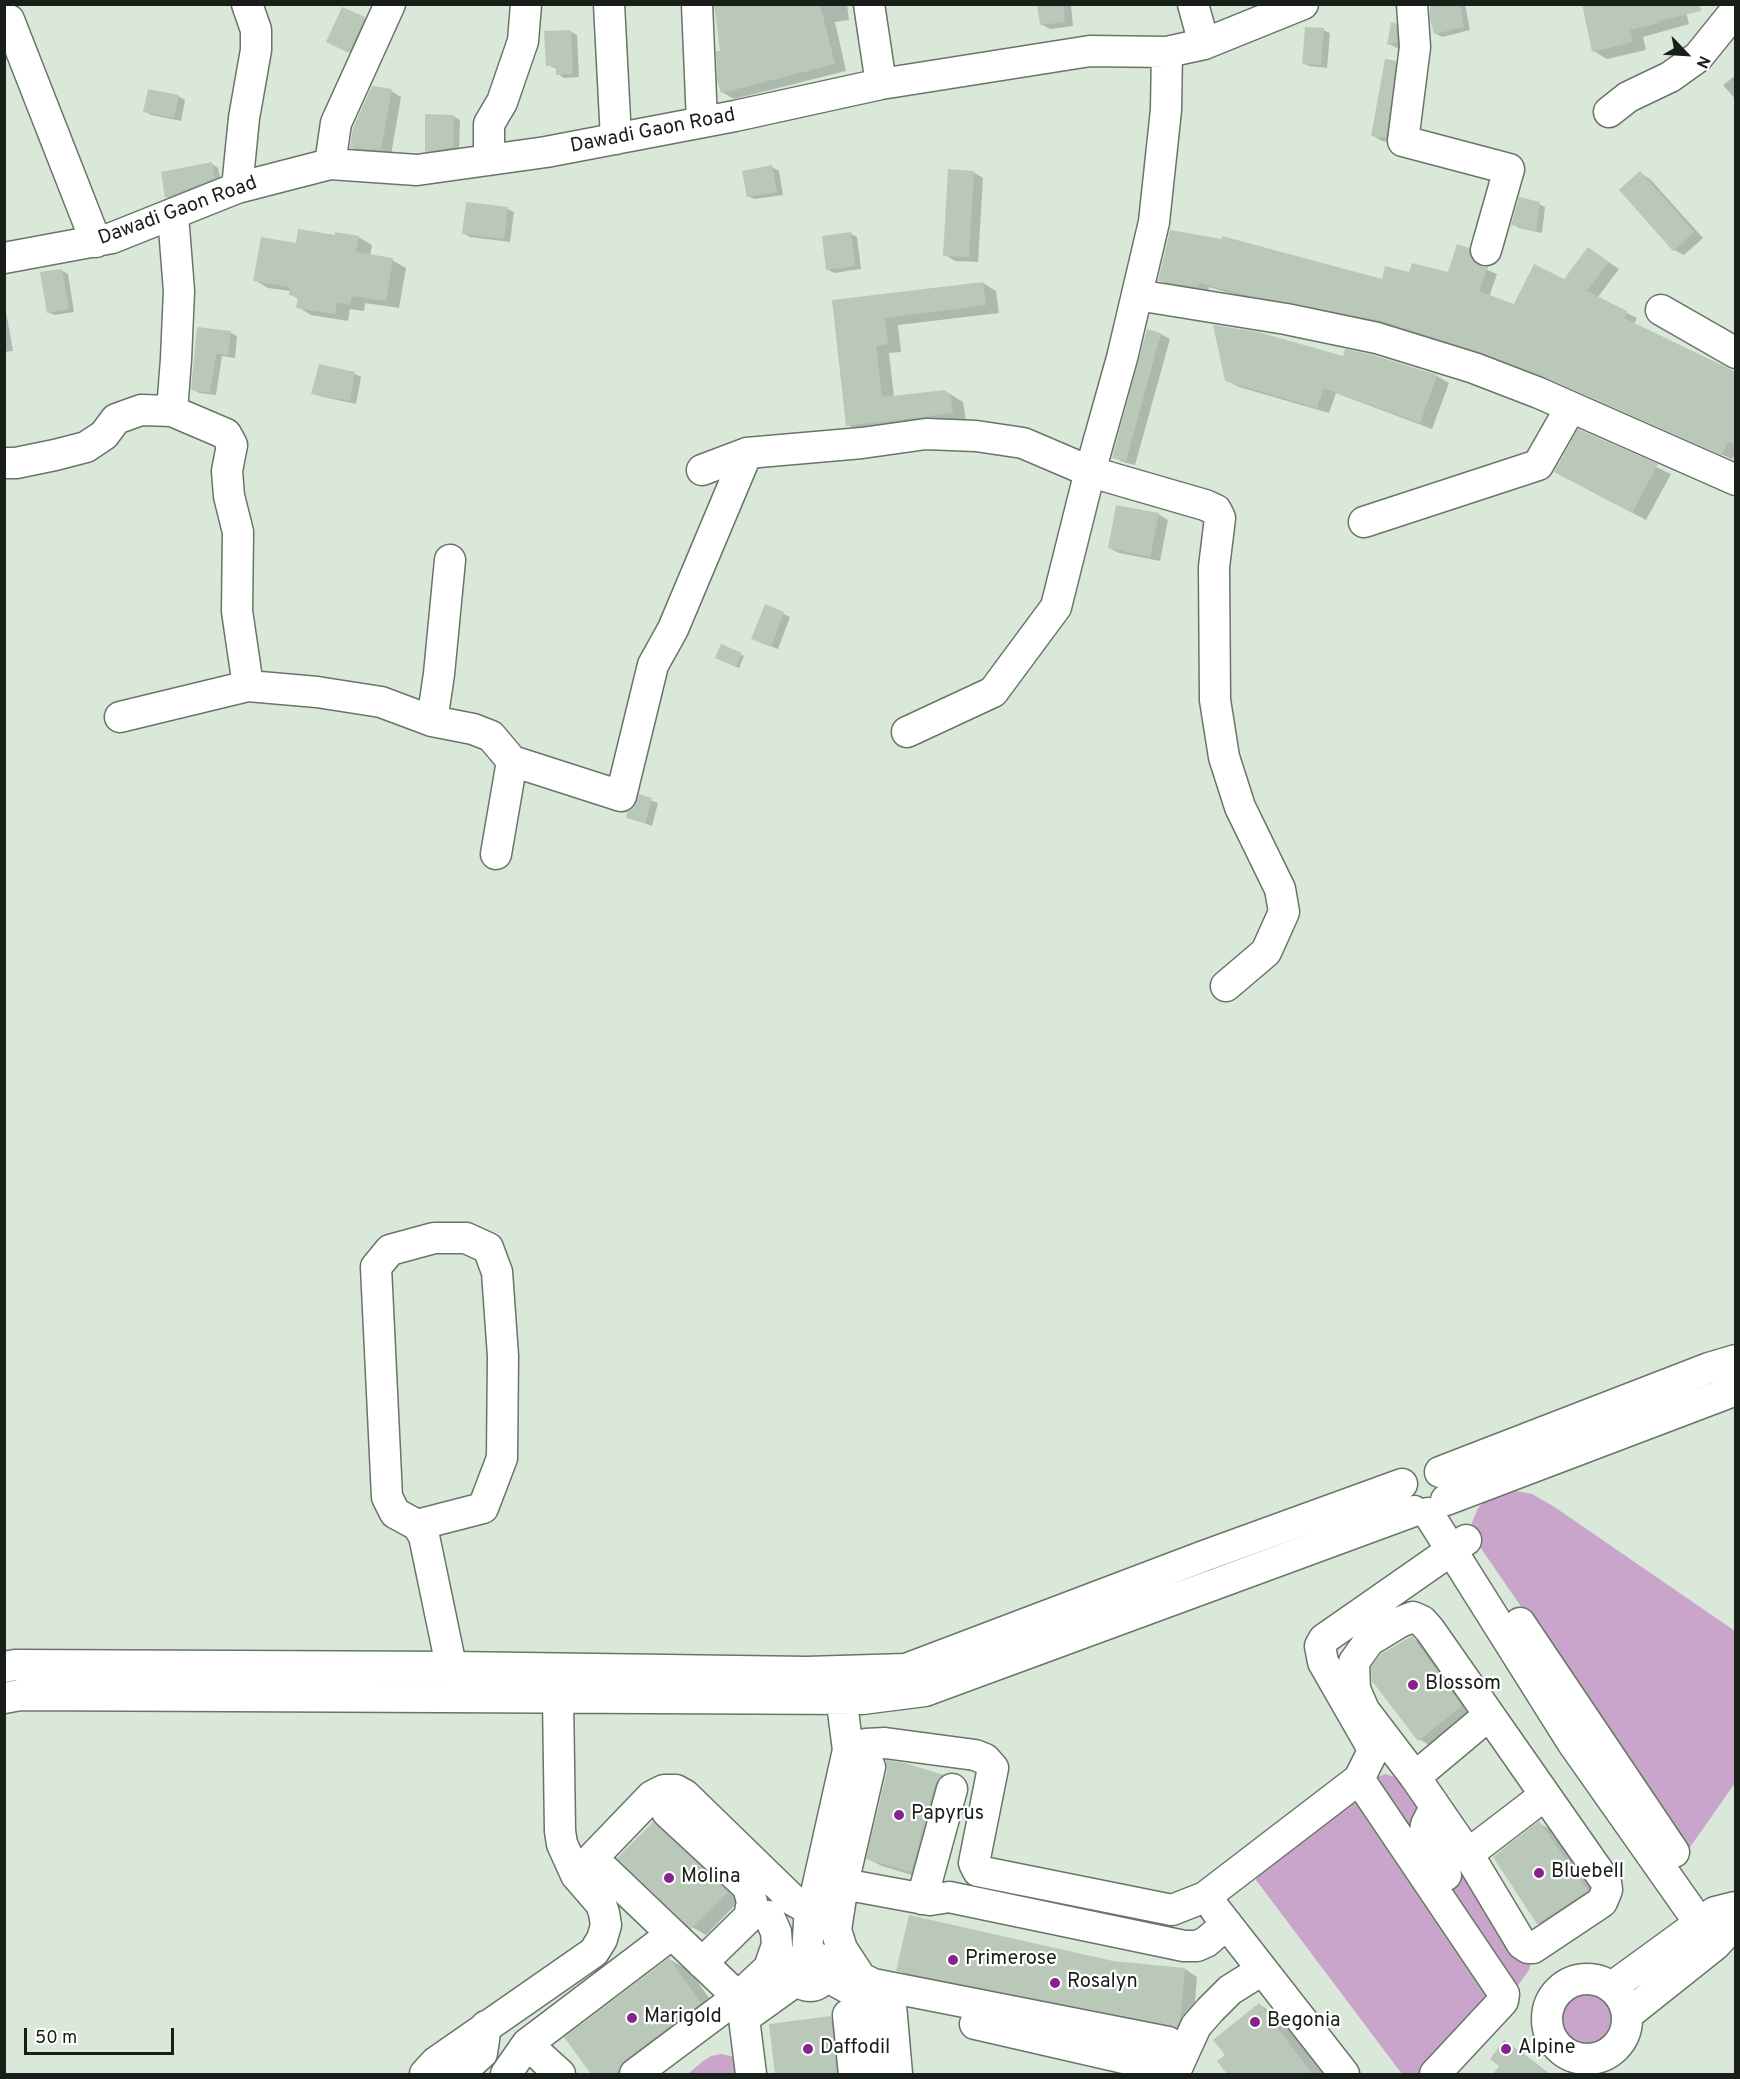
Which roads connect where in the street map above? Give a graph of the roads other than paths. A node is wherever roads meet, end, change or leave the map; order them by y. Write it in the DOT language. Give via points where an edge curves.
graph roads {
  1 [pos="247,4"];
  2 [pos="390,4"];
  3 [pos="526,4"];
  4 [pos="609,4"];
  5 [pos="697,4"];
  6 [pos="869,4"];
  7 [pos="1193,4"];
  8 [pos="1303,4"];
  9 [pos="1412,4"];
  10 [pos="1736,10"];
  11 [pos="9,20"];
  12 [pos="1204,44"];
  13 [pos="1167,52"];
  14 [pos="881,84"];
  15 [pos="1609,112"];
  16 [pos="702,122"];
  17 [pos="616,139"];
  18 [pos="489,160"];
  19 [pos="330,164"];
  20 [pos="237,188"];
  21 [pos="173,215"];
  22 [pos="96,242"];
  23 [pos="1486,250"];
  24 [pos="4,258"];
  25 [pos="1137,295"];
  26 [pos="1661,310"];
  27 [pos="1736,353"];
  28 [pos="1570,407"];
  29 [pos="172,411"];
  30 [pos="747,453"];
  31 [pos="4,463"];
  32 [pos="702,470"];
  33 [pos="1091,472"];
  34 [pos="1736,480"];
  35 [pos="1364,522"];
  36 [pos="450,560"];
  37 [pos="248,686"];
  38 [pos="120,717"];
  39 [pos="432,721"];
  40 [pos="907,732"];
  41 [pos="512,761"];
  42 [pos="496,854"];
  43 [pos="1226,986"];
  44 [pos="1736,1360"];
  45 [pos="1736,1390"];
  46 [pos="1402,1484"];
  47 [pos="1434,1500"];
  48 [pos="417,1526"];
  49 [pos="1458,1545"];
  50 [pos="4,1667"];
  51 [pos="452,1667"];
  52 [pos="840,1685"];
  53 [pos="457,1697"];
  54 [pos="4,1698"];
  55 [pos="558,1698"];
  56 [pos="1489,1715"];
  57 [pos="859,1759"];
  58 [pos="1415,1777"];
  59 [pos="1359,1779"];
  60 [pos="952,1789"];
  61 [pos="1545,1795"];
  62 [pos="1435,1807"];
  63 [pos="667,1812"];
  64 [pos="1468,1854"];
  65 [pos="606,1871"];
  66 [pos="576,1875"];
  67 [pos="843,1884"];
  68 [pos="1205,1897"];
  69 [pos="926,1899"];
  70 [pos="810,1905"];
  71 [pos="769,1916"];
  72 [pos="1721,1921"];
  73 [pos="1227,1924"];
  74 [pos="672,1935"];
  75 [pos="702,1963"];
  76 [pos="1184,1963"];
  77 [pos="810,1970"];
  78 [pos="1262,1970"];
  79 [pos="1611,1987"];
  80 [pos="1528,1998"];
  81 [pos="1267,2003"];
  82 [pos="869,2006"];
  83 [pos="749,2013"];
  84 [pos="1627,2015"];
  85 [pos="486,2026"];
  86 [pos="1168,2042"];
  87 [pos="527,2044"];
  88 [pos="1485,2048"];
  89 [pos="1602,2065"];
  90 [pos="1178,2072"];
  91 [pos="425,2074"];
  92 [pos="459,2074"];
  93 [pos="506,2074"];
  94 [pos="560,2074"];
  95 [pos="635,2074"];
  96 [pos="652,2074"];
  97 [pos="751,2074"];
  98 [pos="770,2074"];
  99 [pos="854,2074"];
  100 [pos="876,2074"];
  101 [pos="897,2074"];
  102 [pos="1323,2074"];
  103 [pos="1344,2074"];
  104 [pos="1435,2074"];
  105 [pos="1464,2074"];
  1 -- 20 [label="street" via="256,30 256,50"];
  2 -- 19 [label="street" via="336,123"];
  3 -- 18 [label="street" via="523,41 502,102 489,124"];
  4 -- 17 [label="street"];
  5 -- 16 [label="street"];
  6 -- 14 [label="street"];
  7 -- 12 [label="street"];
  8 -- 12 [label="street, Dawadi Gaon Road"];
  9 -- 23 [label="street" via="1415,47 1403,141 1509,169"];
  10 -- 15 [label="street" via="1698,57"];
  11 -- 22 [label="street"];
  12 -- 13 [label="street, Dawadi Gaon Road"];
  13 -- 14 [label="street, Dawadi Gaon Road" via="1090,51"];
  13 -- 25 [label="street" via="1166,110 1154,222"];
  14 -- 16 [label="street, Dawadi Gaon Road"];
  16 -- 17 [label="street, Dawadi Gaon Road"];
  17 -- 18 [label="street, Dawadi Gaon Road"];
  18 -- 19 [label="street, Dawadi Gaon Road" via="417,170"];
  19 -- 20 [label="street, Dawadi Gaon Road"];
  20 -- 21 [label="street, Dawadi Gaon Road"];
  21 -- 22 [label="street, Dawadi Gaon Road"];
  21 -- 29 [label="street" via="179,291"];
  22 -- 24 [label="street, Dawadi Gaon Road"];
  25 -- 28 [label="street" via="1377,338 1474,368"];
  25 -- 33 [label="street"];
  26 -- 27 [label="street"];
  28 -- 34 [label="street"];
  28 -- 35 [label="street" via="1538,465"];
  29 -- 31 [label="street" via="141,410 116,419 104,435 86,447"];
  29 -- 37 [label="street" via="226,434 232,445 227,471 238,532 237,611"];
  30 -- 32 [label="street"];
  30 -- 33 [label="street" via="926,434 976,436 1023,443"];
  30 -- 41 [label="street" via="673,629 653,664 621,796"];
  33 -- 40 [label="street" via="1056,607 993,692"];
  33 -- 43 [label="street" via="1205,505 1216,510 1220,518 1214,567 1215,700 1220,734 1240,807 1280,889 1284,912 1266,952"];
  36 -- 39 [label="street"];
  37 -- 38 [label="street"];
  37 -- 39 [label="street" via="381,702"];
  39 -- 41 [label="street" via="490,736"];
  41 -- 42 [label="street"];
  44 -- 47 [label="street" via="1709,1368"];
  45 -- 47 [label="street"];
  46 -- 47 [label="street" via="1407,1506"];
  46 -- 47 [label="street" via="1411,1471 1425,1466"];
  46 -- 52 [label="street" via="906,1669"];
  47 -- 49 [label="street"];
  47 -- 52 [label="street" via="926,1691 862,1700"];
  48 -- 48 [label="street" via="395,1513 387,1497 376,1267 390,1250 434,1238 466,1238 488,1248 497,1272 503,1356 502,1458 483,1508"];
  48 -- 51 [label="street" via="424,1536"];
  49 -- 59 [label="street" via="1324,1639 1320,1646 1323,1662 1370,1744 1372,1753"];
  49 -- 72 [label="street" via="1581,1735"];
  50 -- 51 [label="street"];
  51 -- 52 [label="street" via="807,1672"];
  51 -- 53 [label="street"];
  52 -- 55 [label="street"];
  52 -- 57 [label="street"];
  53 -- 54 [label="street"];
  53 -- 55 [label="street"];
  55 -- 66 [label="street" via="560,1831"];
  56 -- 58 [label="street"];
  56 -- 58 [label="street" via="1422,1621 1407,1619 1369,1641 1354,1662 1355,1689 1364,1710"];
  56 -- 61 [label="street"];
  57 -- 67 [label="street"];
  57 -- 68 [label="street" via="866,1744 885,1743 986,1759 993,1768 974,1863 978,1871 1172,1910"];
  57 -- 70 [label="street"];
  58 -- 62 [label="street"];
  59 -- 68 [label="street"];
  59 -- 80 [label="street" via="1502,1990"];
  60 -- 69 [label="street"];
  61 -- 64 [label="street"];
  61 -- 64 [label="street" via="1606,1882 1602,1902 1537,1946 1528,1948"];
  62 -- 64 [label="street"];
  62 -- 80 [label="street" via="1424,1839 1429,1850"];
  63 -- 75 [label="street" via="748,1887 752,1902 749,1917"];
  65 -- 74 [label="street"];
  66 -- 70 [label="street" via="652,1796 664,1790 676,1791 685,1795 794,1901"];
  66 -- 85 [label="street" via="601,1904 606,1925 602,1939 594,1952"];
  67 -- 69 [label="street"];
  67 -- 86 [label="street" via="836,1930 842,1949 861,1978 873,1984"];
  68 -- 73 [label="street"];
  69 -- 73 [label="street" via="949,1897 1184,1946 1206,1942"];
  69 -- 76 [label="street" via="942,1915"];
  70 -- 77 [label="street"];
  71 -- 83 [label="street" via="777,1945"];
  72 -- 79 [label="street"];
  72 -- 84 [label="street"];
  73 -- 78 [label="street"];
  74 -- 75 [label="street"];
  74 -- 87 [label="street"];
  75 -- 83 [label="street"];
  77 -- 82 [label="street"];
  77 -- 83 [label="street"];
  78 -- 90 [label="street" via="1230,1990 1210,2010 1197,2026"];
  78 -- 103 [label="street"];
  79 -- 80 [label="street" via="1601,1981 1578,1980"];
  79 -- 84 [label="street" via="1619,1994"];
  80 -- 89 [label="street" via="1547,2014 1553,2040 1562,2050"];
  80 -- 104 [label="street" via="1491,2015"];
  81 -- 102 [label="street"];
  82 -- 90 [label="street"];
  82 -- 99 [label="street"];
  82 -- 100 [label="street"];
  82 -- 101 [label="street"];
  83 -- 95 [label="street"];
  83 -- 96 [label="street"];
  83 -- 97 [label="street"];
  83 -- 98 [label="street"];
  84 -- 89 [label="street" via="1622,2038"];
  85 -- 91 [label="street"];
  85 -- 92 [label="street" via="482,2053"];
  87 -- 93 [label="street"];
  87 -- 94 [label="street"];
  88 -- 105 [label="street"];
}
